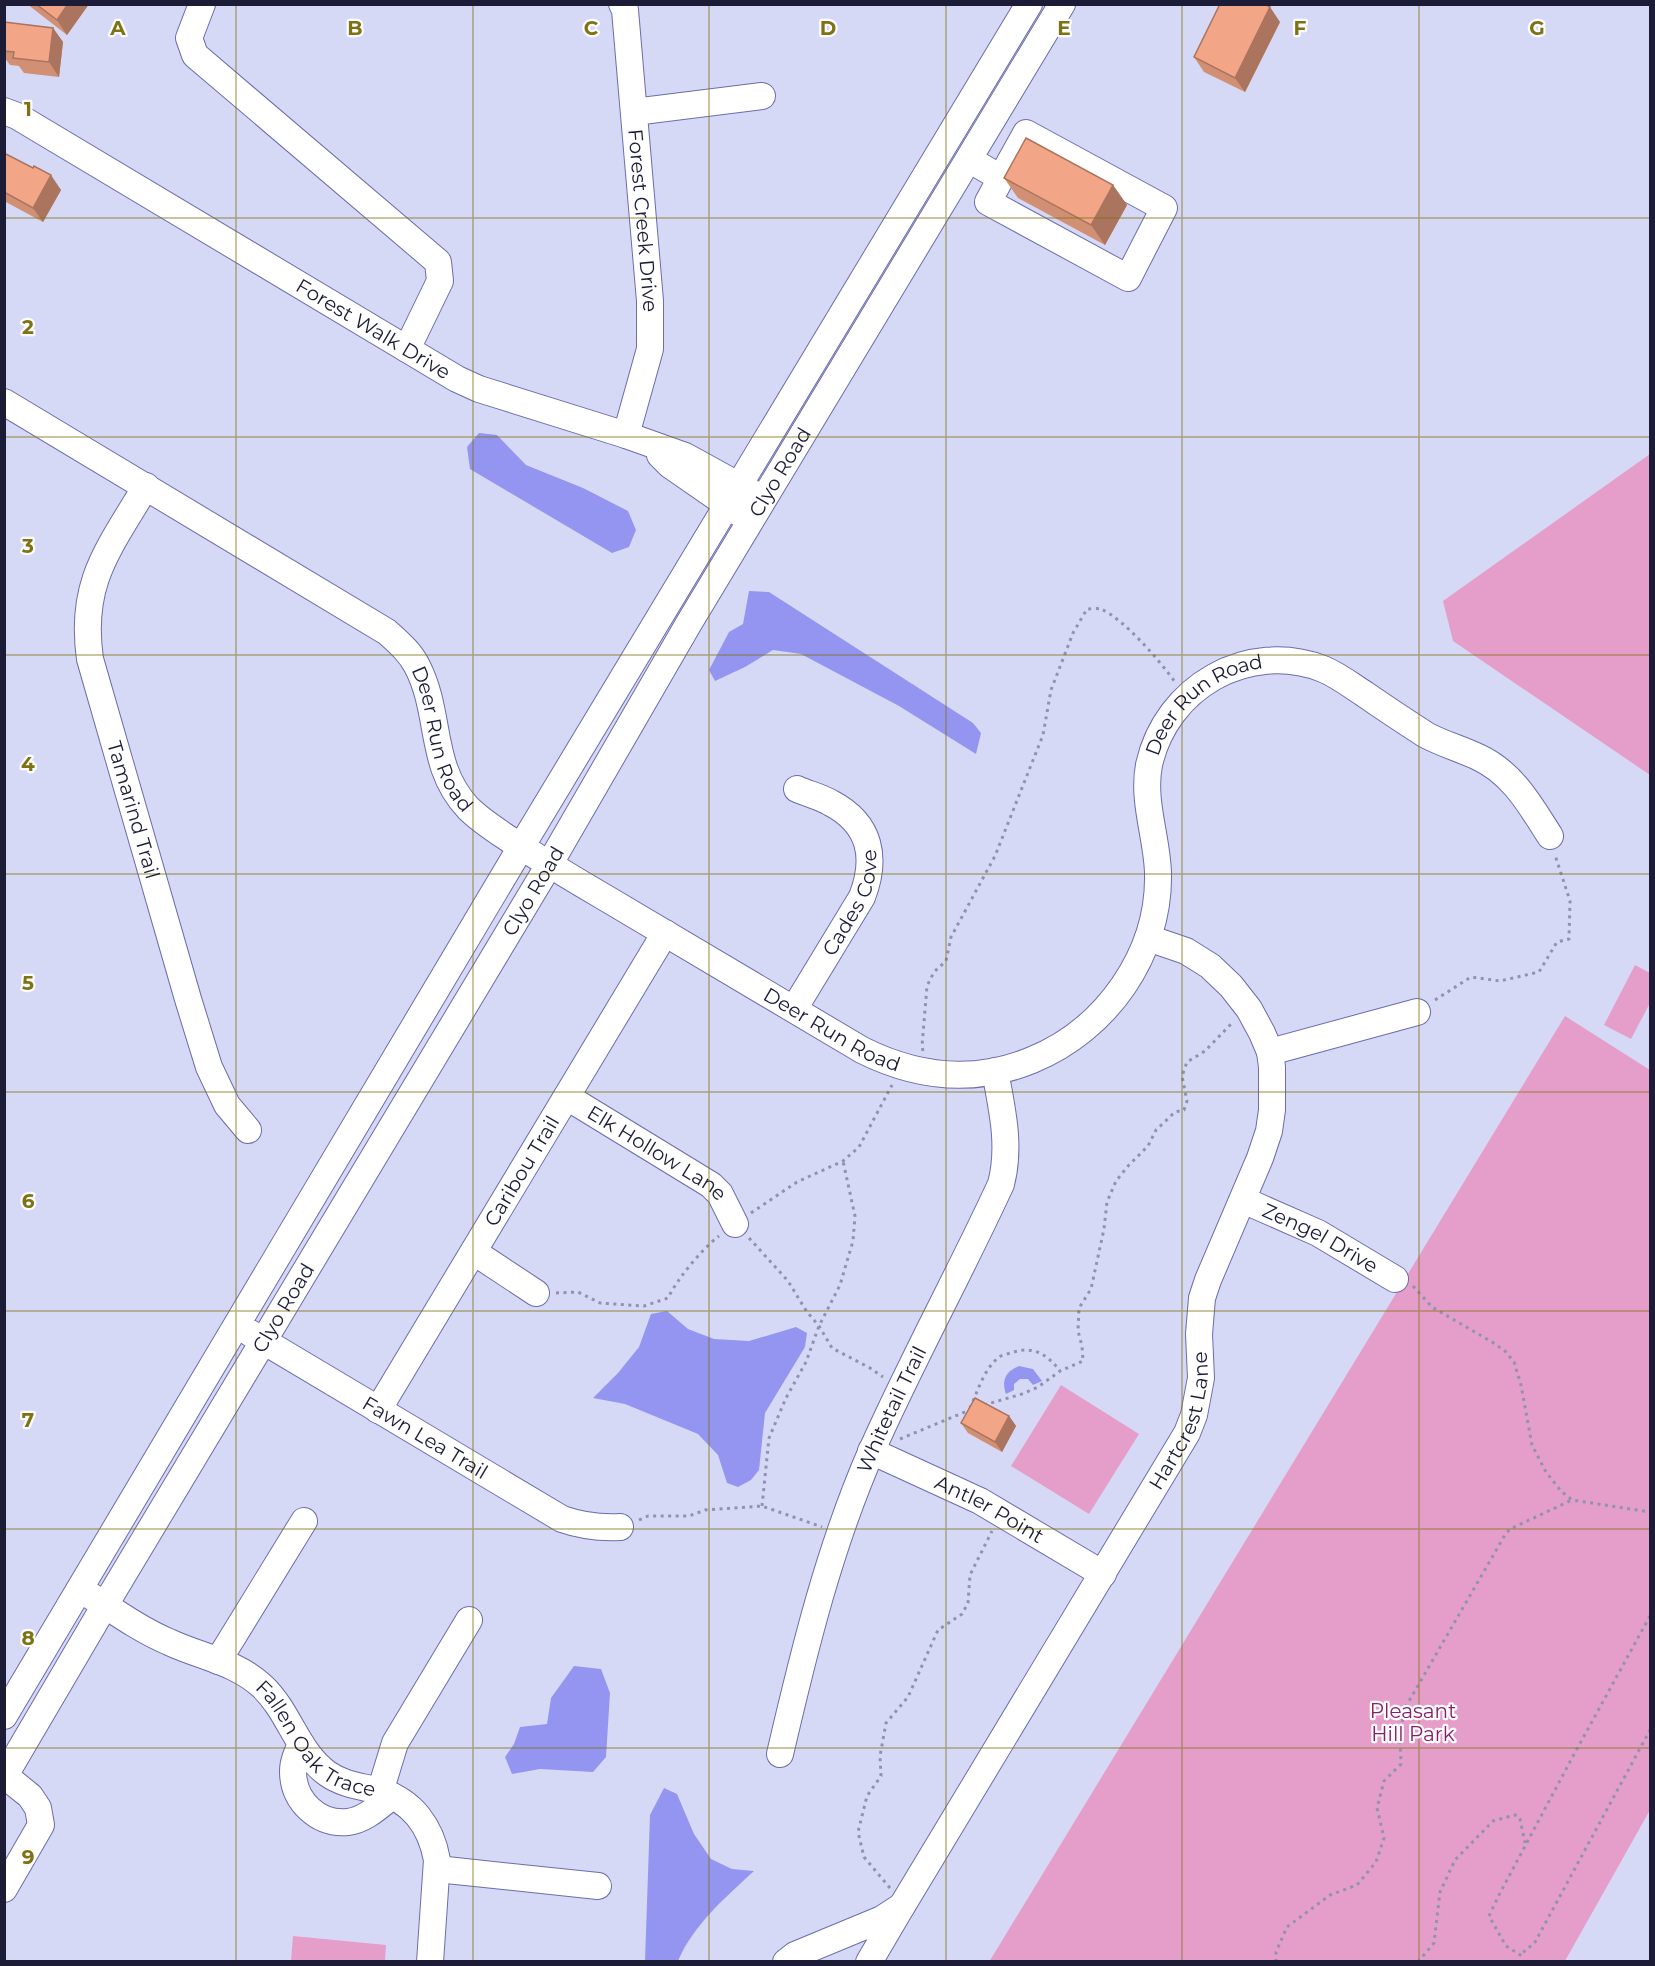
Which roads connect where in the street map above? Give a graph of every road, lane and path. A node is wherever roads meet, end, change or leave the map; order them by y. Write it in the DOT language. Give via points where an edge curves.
graph roads {
  1 [pos="202,4"];
  2 [pos="622,4"];
  3 [pos="1029,4"];
  4 [pos="1062,4"];
  5 [pos="762,96"];
  6 [pos="4,111"];
  7 [pos="634,112"];
  8 [pos="970,160"];
  9 [pos="1001,178"];
  10 [pos="407,349"];
  11 [pos="4,402"];
  12 [pos="636,439"];
  13 [pos="147,486"];
  14 [pos="733,496"];
  15 [pos="758,511"];
  16 [pos="1186,697"];
  17 [pos="797,789"];
  18 [pos="1550,836"];
  19 [pos="521,847"];
  20 [pos="549,865"];
  21 [pos="665,933"];
  22 [pos="1148,938"];
  23 [pos="794,1009"];
  24 [pos="1417,1012"];
  25 [pos="1234,1021"];
  26 [pos="1270,1052"];
  27 [pos="901,1067"];
  28 [pos="996,1071"];
  29 [pos="929,1073"];
  30 [pos="567,1097"];
  31 [pos="248,1130"];
  32 [pos="843,1161"];
  33 [pos="1243,1200"];
  34 [pos="735,1224"];
  35 [pos="474,1252"];
  36 [pos="1395,1279"];
  37 [pos="536,1293"];
  38 [pos="237,1325"];
  39 [pos="819,1326"];
  40 [pos="264,1341"];
  41 [pos="1060,1371"];
  42 [pos="900,1389"];
  43 [pos="378,1410"];
  44 [pos="969,1410"];
  45 [pos="871,1451"];
  46 [pos="1572,1500"];
  47 [pos="762,1506"];
  48 [pos="1650,1512"];
  49 [pos="1001,1513"];
  50 [pos="304,1521"];
  51 [pos="620,1527"];
  52 [pos="838,1538"];
  53 [pos="1103,1574"];
  54 [pos="81,1590"];
  55 [pos="105,1605"];
  56 [pos="1650,1616"];
  57 [pos="469,1620"];
  58 [pos="218,1661"];
  59 [pos="4,1716"];
  60 [pos="1650,1730"];
  61 [pos="301,1744"];
  62 [pos="780,1754"];
  63 [pos="5,1776"];
  64 [pos="386,1794"];
  65 [pos="1525,1845"];
  66 [pos="437,1869"];
  67 [pos="598,1886"];
  68 [pos="4,1889"];
  69 [pos="902,1906"];
  70 [pos="1522,1956"];
  71 [pos="430,1962"];
  72 [pos="786,1962"];
  73 [pos="869,1962"];
  74 [pos="1276,1962"];
  75 [pos="1418,1962"];
  76 [pos="1519,1962"];
  1 -- 10 [label="street" via="189,38 195,55 438,262 440,281"];
  2 -- 7 [label="street, Forest Creek Drive"];
  3 -- 14 [label="street, Clyo Road"];
  4 -- 8 [label="street, Clyo Road"];
  5 -- 7 [label="street"];
  6 -- 10 [label="street, Forest Walk Drive"];
  7 -- 12 [label="street, Forest Creek Drive" via="650,301 650,349"];
  8 -- 9 [label="street"];
  8 -- 15 [label="street, Clyo Road"];
  9 -- 9 [label="street" via="988,202 1128,278 1164,208 1026,133"];
  10 -- 12 [label="street, Forest Walk Drive" via="479,389"];
  11 -- 13 [label="street, Deer Run Road"];
  12 -- 14 [label="street, Forest Walk Drive" via="685,456"];
  13 -- 19 [label="street, Deer Run Road" via="375,623 406,650 425,684 440,759 452,788 470,810"];
  13 -- 31 [label="street, Tamarind Trail" via="93,583 87,617 90,659 209,1067 227,1105"];
  14 -- 15 [label="street, Forest Walk Drive"];
  14 -- 19 [label="street, Clyo Road"];
  15 -- 20 [label="street, Clyo Road"];
  16 -- 18 [label="street, Deer Run Road" via="1207,680 1246,663 1288,660 1325,670 1426,735 1496,767 1524,794"];
  16 -- 22 [label="street, Deer Run Road" via="1162,728 1149,767 1147,789 1158,873"];
  16 -- 29 [label="path" via="1164,667 1121,622 1099,608 1087,609 1073,633 1051,690 1043,735 995,856 951,937 946,961 934,972 927,987 922,1046"];
  17 -- 23 [label="street, Cades Cove" via="830,802 857,823 865,834 871,863 862,897"];
  18 -- 24 [label="path" via="1570,901 1569,939 1557,942 1539,972 1500,981 1471,977"];
  19 -- 20 [label="street, Deer Run Road"];
  19 -- 38 [label="street, Clyo Road"];
  20 -- 21 [label="street, Deer Run Road"];
  20 -- 40 [label="street, Clyo Road"];
  21 -- 23 [label="street, Deer Run Road"];
  21 -- 30 [label="street, Caribou Trail"];
  22 -- 26 [label="street, Hartcrest Lane" via="1186,951 1210,966 1249,1009"];
  22 -- 28 [label="street, Deer Run Road" via="1122,989 1097,1018 1048,1054"];
  23 -- 27 [label="street, Deer Run Road" via="862,1050"];
  24 -- 26 [label="street"];
  25 -- 41 [label="path" via="1187,1062 1182,1076 1187,1101 1184,1110 1175,1112 1156,1130 1148,1146 1116,1181 1107,1202 1091,1289 1079,1308 1083,1361"];
  26 -- 33 [label="street, Hartcrest Lane" via="1269,1131"];
  27 -- 29 [label="street, Deer Run Road"];
  27 -- 32 [label="path" via="858,1147"];
  28 -- 29 [label="street, Deer Run Road"];
  28 -- 42 [label="street, Whitetail Trail" via="1006,1138 1001,1184"];
  30 -- 34 [label="street, Elk Hollow Lane" via="711,1185"];
  30 -- 35 [label="street, Caribou Trail"];
  32 -- 34 [label="path" via="797,1182"];
  32 -- 39 [label="path" via="855,1216 853,1241 840,1285"];
  33 -- 36 [label="street, Zengel Drive" via="1318,1233"];
  33 -- 53 [label="street, Hartcrest Lane" via="1202,1298 1201,1378 1194,1415"];
  34 -- 37 [label="path" via="710,1243 675,1283 668,1298 644,1306 600,1303 578,1293"];
  34 -- 39 [label="path" via="788,1281"];
  35 -- 37 [label="street"];
  35 -- 43 [label="street, Caribou Trail"];
  36 -- 46 [label="path" via="1415,1286 1432,1307 1505,1351 1514,1362 1532,1445 1546,1472"];
  38 -- 40 [label="street, Fawn Lea Trail"];
  38 -- 54 [label="street, Clyo Road"];
  39 -- 42 [label="path" via="832,1348"];
  39 -- 47 [label="path" via="769,1438"];
  40 -- 43 [label="street, Fawn Lea Trail"];
  40 -- 55 [label="street, Clyo Road"];
  41 -- 44 [label="path" via="1038,1387"];
  41 -- 44 [label="path" via="1036,1350 1019,1350 998,1358"];
  42 -- 45 [label="street, Whitetail Trail"];
  43 -- 51 [label="street, Fawn Lea Trail" via="562,1519 599,1528"];
  44 -- 45 [label="path"];
  45 -- 49 [label="street, Antler Point"];
  45 -- 52 [label="street, Whitetail Trail"];
  46 -- 48 [label="path"];
  46 -- 74 [label="path" via="1510,1529 1505,1535 1405,1708 1400,1734 1401,1764 1384,1781 1377,1808 1384,1838 1376,1862 1357,1885 1330,1895 1287,1927"];
  47 -- 51 [label="path" via="705,1510 688,1516 648,1516"];
  47 -- 52 [label="path" via="819,1525"];
  49 -- 53 [label="street, Antler Point"];
  49 -- 69 [label="path" via="970,1575 968,1603 962,1614 938,1630 908,1697 886,1724 881,1776 867,1796 860,1823 858,1832 864,1857"];
  50 -- 58 [label="street"];
  52 -- 62 [label="street, Whitetail Trail" via="803,1654"];
  53 -- 69 [label="street, Hartcrest Lane"];
  54 -- 55 [label="street, Fallen Oak Trace"];
  54 -- 59 [label="street, Clyo Road"];
  55 -- 58 [label="street, Fallen Oak Trace" via="141,1629"];
  55 -- 63 [label="street, Clyo Road"];
  56 -- 65 [label="path"];
  57 -- 64 [label="street" via="395,1743"];
  58 -- 61 [label="street, Fallen Oak Trace" via="248,1675 264,1688"];
  60 -- 70 [label="path" via="1534,1944"];
  61 -- 64 [label="street, Fallen Oak Trace" via="310,1758 338,1780"];
  61 -- 64 [label="street" via="293,1771 295,1787 303,1802 322,1818 336,1822 362,1818"];
  63 -- 68 [label="street" via="30,1796 38,1808 41,1825"];
  64 -- 66 [label="street, Fallen Oak Trace" via="407,1806 428,1828"];
  65 -- 70 [label="path" via="1489,1916 1506,1946"];
  65 -- 75 [label="path" via="1520,1819 1515,1815 1493,1821 1455,1860 1440,1892 1434,1943"];
  66 -- 67 [label="street"];
  66 -- 71 [label="street, Fallen Oak Trace"];
  69 -- 72 [label="street, Hartcrest Lane" via="882,1919"];
  69 -- 73 [label="street, Hartcrest Lane"];
  70 -- 76 [label="path"];
}
